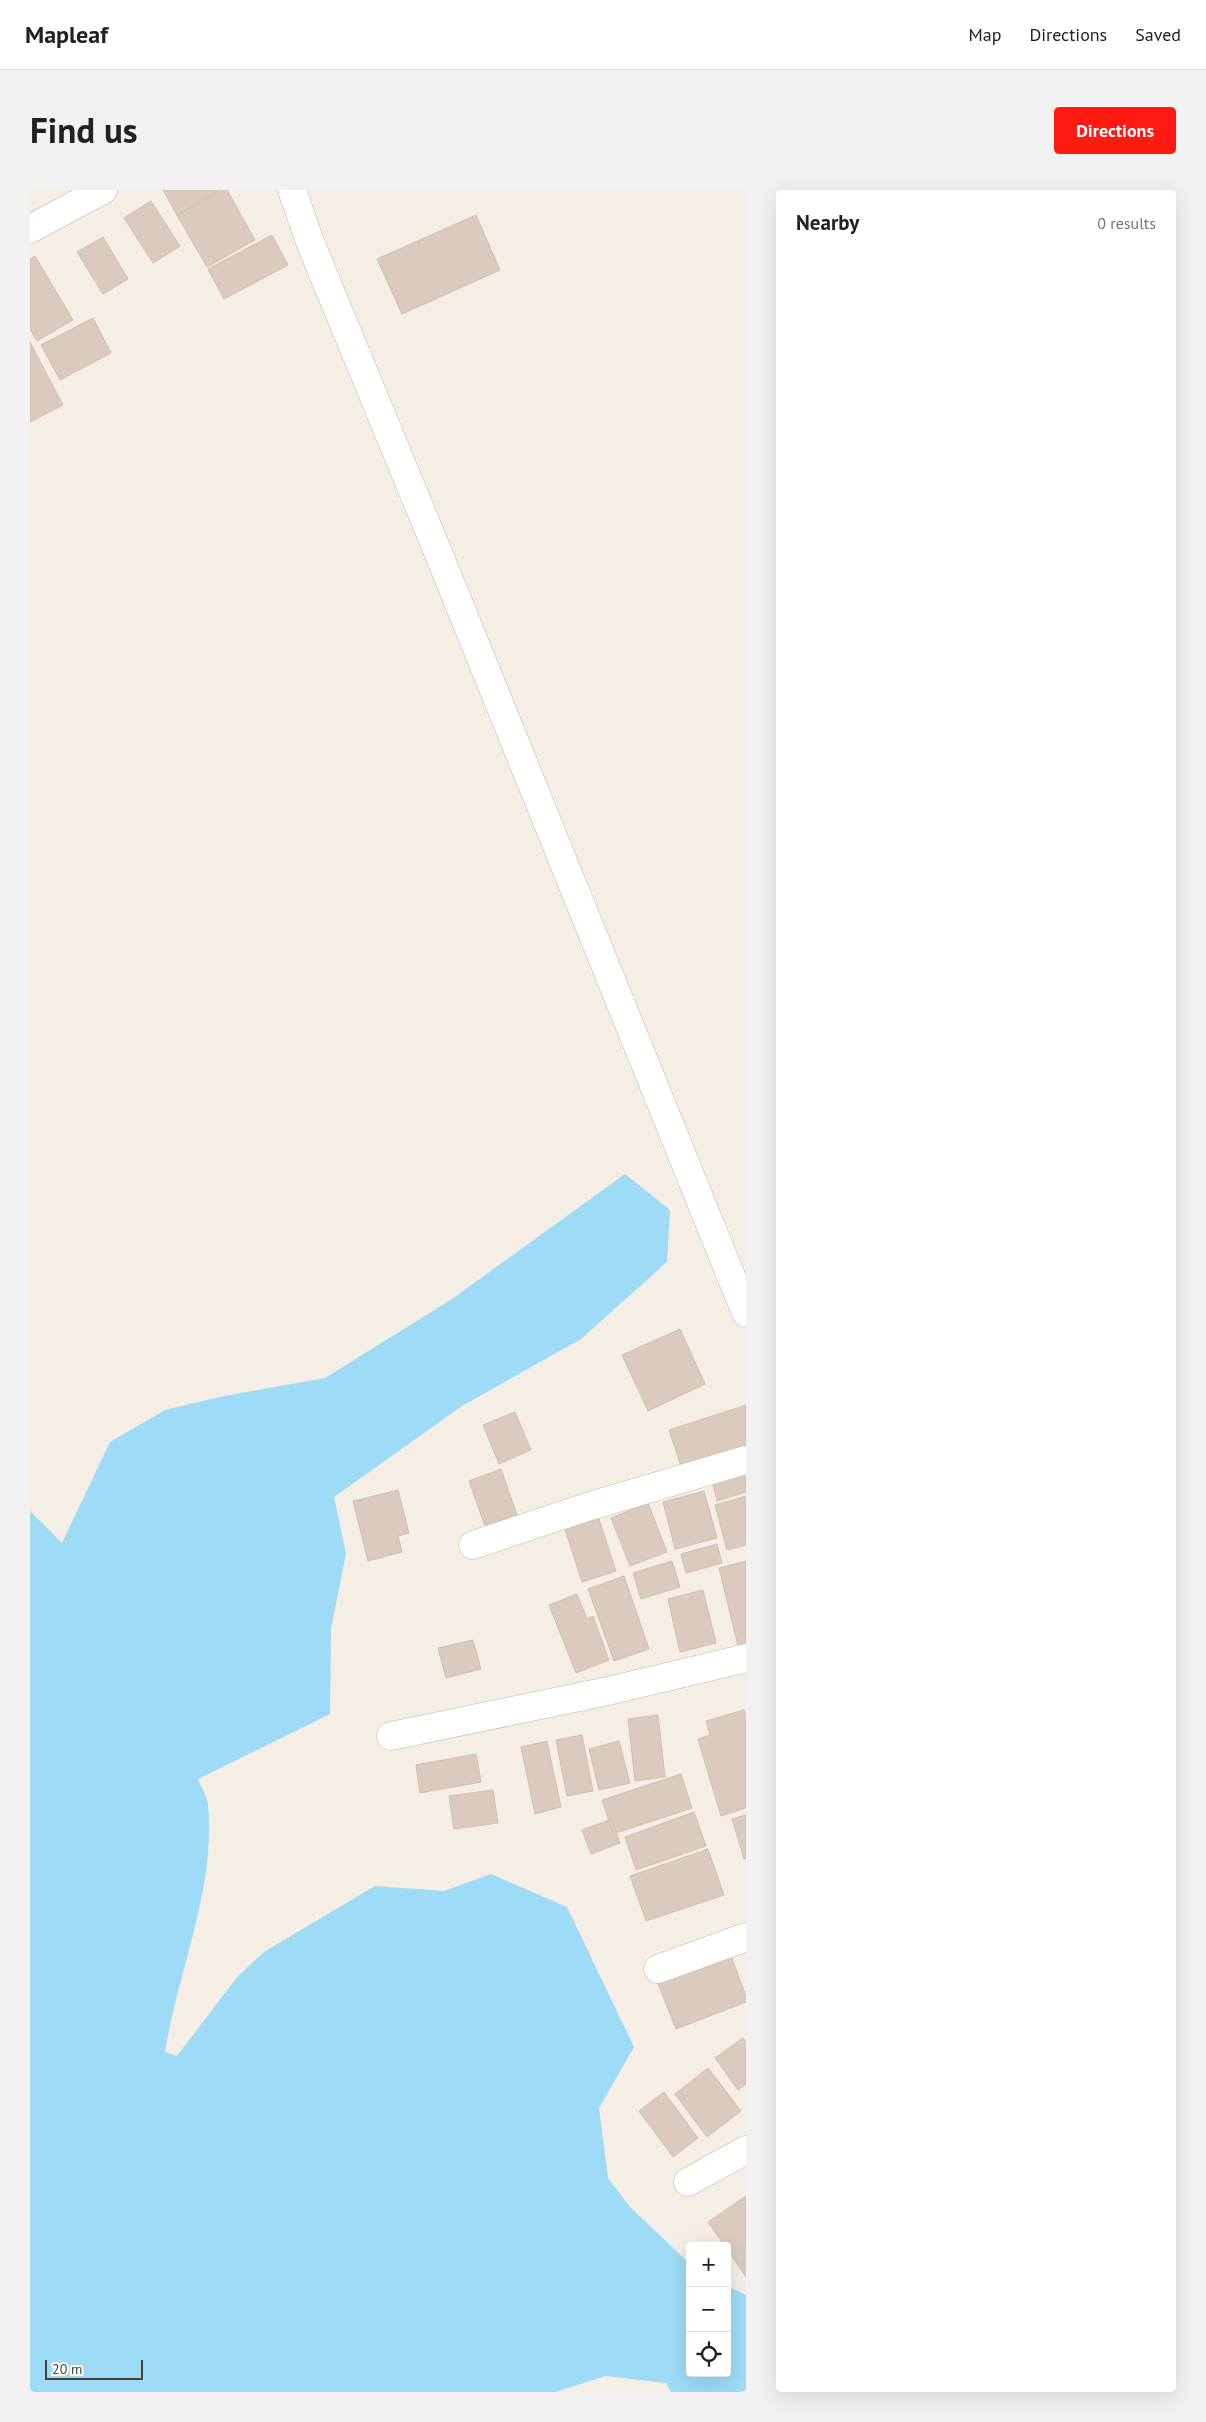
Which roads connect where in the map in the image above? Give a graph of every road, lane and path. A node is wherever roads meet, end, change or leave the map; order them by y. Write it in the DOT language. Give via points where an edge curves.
graph roads {
  1 [pos="103,190"];
  2 [pos="299,194"];
  3 [pos="30,229"];
  4 [pos="746,1313"];
  5 [pos="746,1460"];
  6 [pos="473,1545"];
  7 [pos="746,1658"];
  8 [pos="391,1736"];
  9 [pos="746,1939"];
  10 [pos="658,1969"];
  11 [pos="746,2150"];
  12 [pos="688,2182"];
  1 -- 3 [label="street"];
  2 -- 4 [label="street" via="310,242"];
  5 -- 6 [label="street"];
  7 -- 8 [label="street" via="608,1691"];
  9 -- 10 [label="street"];
  11 -- 12 [label="street"];
}
